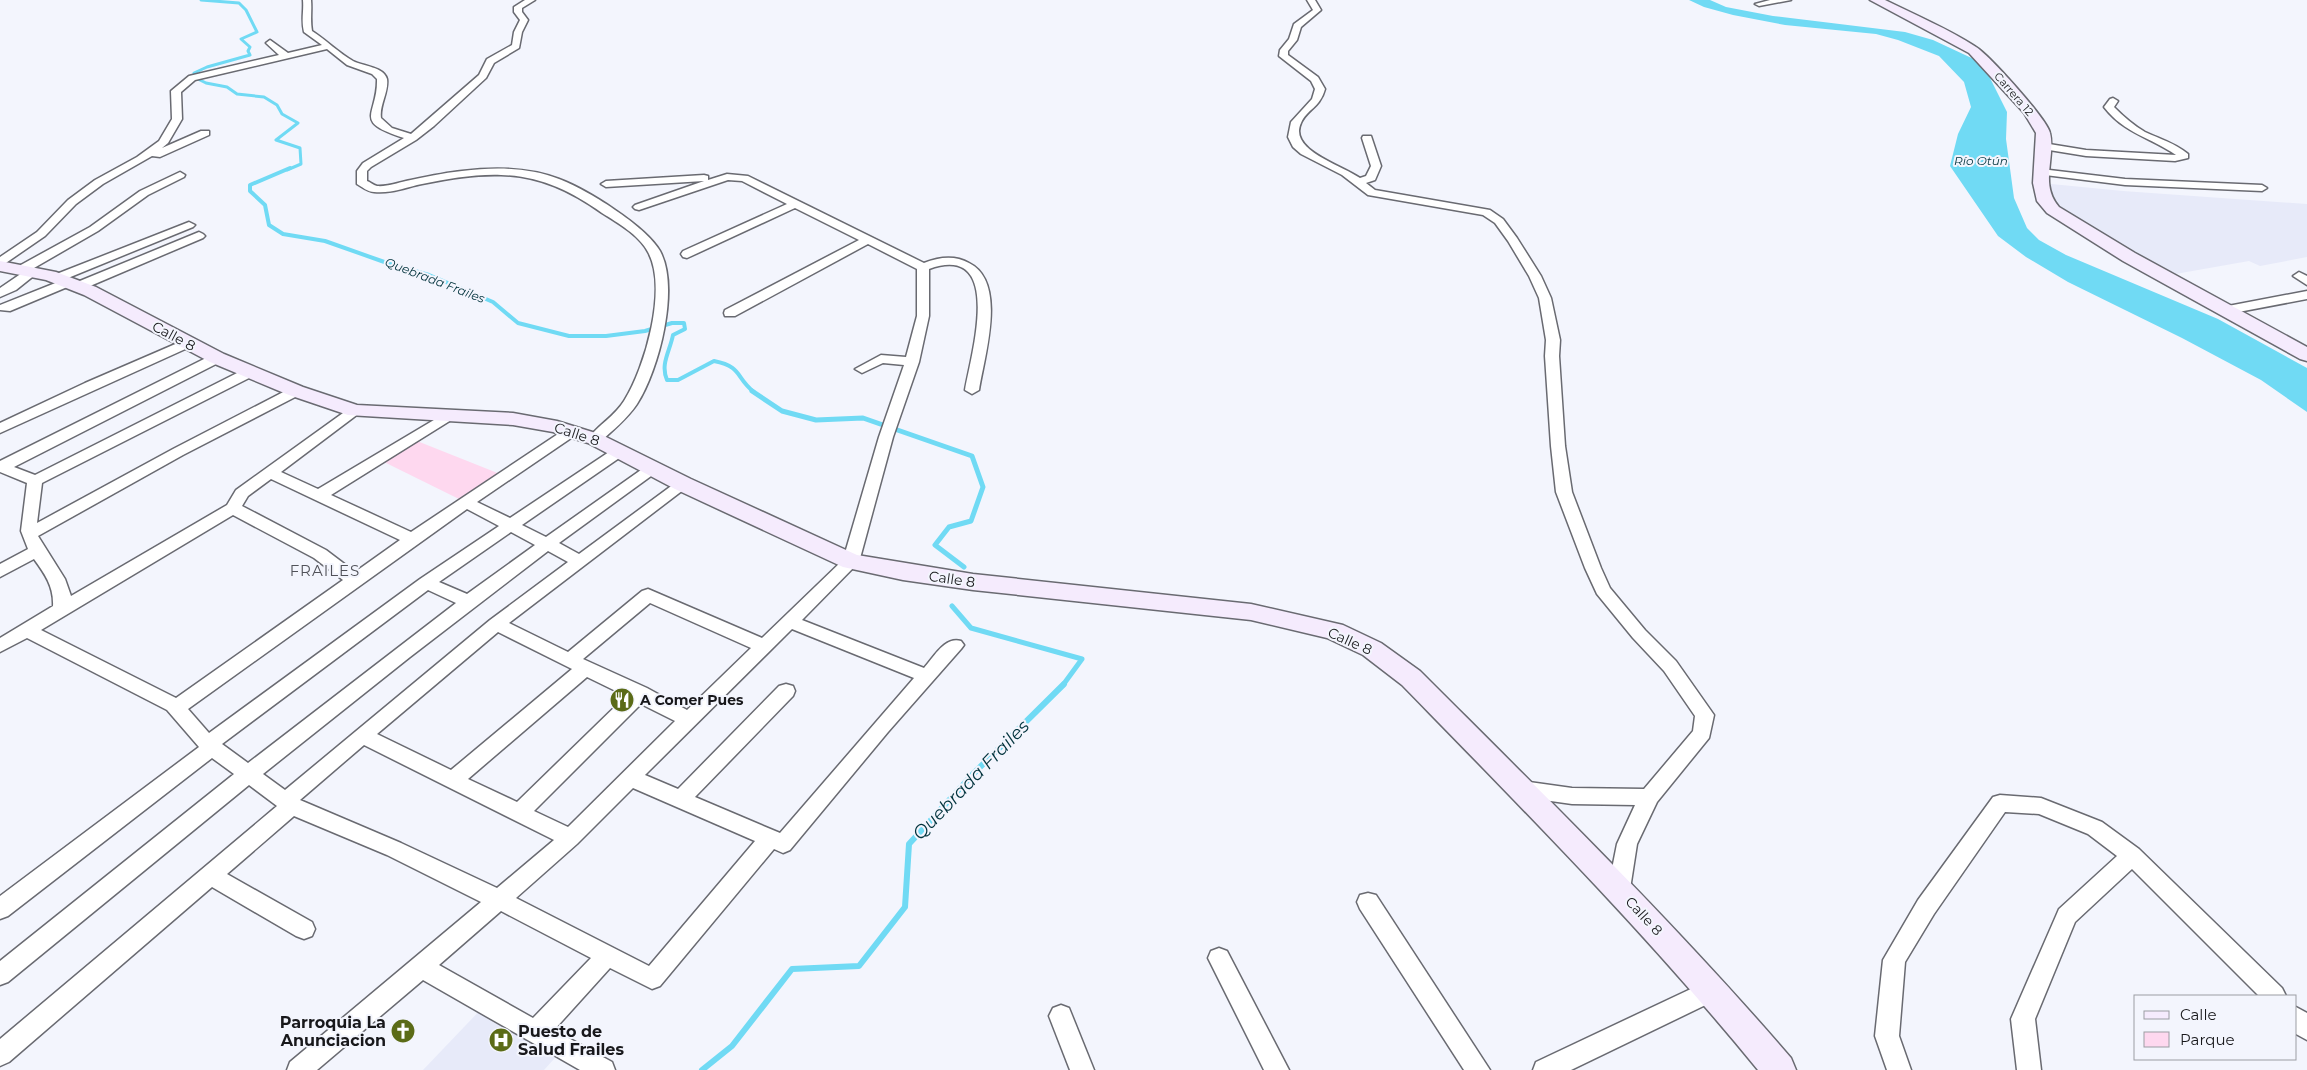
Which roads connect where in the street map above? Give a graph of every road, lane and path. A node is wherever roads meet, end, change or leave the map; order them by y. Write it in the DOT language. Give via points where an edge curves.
graph roads {
  1 [pos="307,0"];
  2 [pos="531,0"];
  3 [pos="1311,0"];
  4 [pos="1787,0"];
  5 [pos="1876,0"];
  6 [pos="1759,4"];
  7 [pos="270,43"];
  8 [pos="329,46"];
  9 [pos="286,56"];
  10 [pos="192,78"];
  11 [pos="2113,101"];
  12 [pos="205,133"];
  13 [pos="412,138"];
  14 [pos="1367,138"];
  15 [pos="2043,146"];
  16 [pos="119,171"];
  17 [pos="2041,172"];
  18 [pos="180,175"];
  19 [pos="727,177"];
  20 [pos="1357,183"];
  21 [pos="606,184"];
  22 [pos="2262,188"];
  23 [pos="797,204"];
  24 [pos="639,207"];
  25 [pos="190,225"];
  26 [pos="199,236"];
  27 [pos="868,240"];
  28 [pos="687,254"];
  29 [pos="10,267"];
  30 [pos="923,267"];
  31 [pos="68,282"];
  32 [pos="0,293"];
  33 [pos="2307,295"];
  34 [pos="5,308"];
  35 [pos="2228,310"];
  36 [pos="730,313"];
  37 [pos="660,318"];
  38 [pos="187,343"];
  39 [pos="2307,355"];
  40 [pos="217,358"];
  41 [pos="912,362"];
  42 [pos="862,369"];
  43 [pos="250,372"];
  44 [pos="972,390"];
  45 [pos="296,391"];
  46 [pos="355,411"];
  47 [pos="449,417"];
  48 [pos="0,429"];
  49 [pos="572,431"];
  50 [pos="596,439"];
  51 [pos="620,451"];
  52 [pos="1,466"];
  53 [pos="653,468"];
  54 [pos="271,473"];
  55 [pos="34,481"];
  56 [pos="683,484"];
  57 [pos="319,495"];
  58 [pos="465,502"];
  59 [pos="233,508"];
  60 [pos="510,525"];
  61 [pos="29,534"];
  62 [pos="412,539"];
  63 [pos="546,543"];
  64 [pos="38,550"];
  65 [pos="580,561"];
  66 [pos="851,562"];
  67 [pos="2,567"];
  68 [pos="354,580"];
  69 [pos="426,583"];
  70 [pos="469,602"];
  71 [pos="62,608"];
  72 [pos="791,622"];
  73 [pos="496,624"];
  74 [pos="10,637"];
  75 [pos="764,646"];
  76 [pos="955,646"];
  77 [pos="578,664"];
  78 [pos="927,676"];
  79 [pos="786,691"];
  80 [pos="640,693"];
  81 [pos="176,708"];
  82 [pos="689,718"];
  83 [pos="363,736"];
  84 [pos="210,746"];
  85 [pos="247,774"];
  86 [pos="631,778"];
  87 [pos="454,779"];
  88 [pos="1522,789"];
  89 [pos="1648,797"];
  90 [pos="681,799"];
  91 [pos="288,804"];
  92 [pos="520,812"];
  93 [pos="570,838"];
  94 [pos="770,839"];
  95 [pos="2132,855"];
  96 [pos="211,874"];
  97 [pos="1619,889"];
  98 [pos="500,900"];
  99 [pos="1368,902"];
  100 [pos="0,909"];
  101 [pos="304,929"];
  102 [pos="608,955"];
  103 [pos="1219,958"];
  104 [pos="422,967"];
  105 [pos="0,976"];
  106 [pos="1712,990"];
  107 [pos="2273,995"];
  108 [pos="1061,1016"];
  109 [pos="2297,1019"];
  110 [pos="2307,1029"];
  111 [pos="536,1032"];
  112 [pos="0,1054"];
  113 [pos="299,1070"];
  114 [pos="603,1070"];
  115 [pos="1082,1070"];
  116 [pos="1277,1070"];
  117 [pos="1478,1070"];
  118 [pos="1545,1070"];
  119 [pos="1779,1070"];
  120 [pos="1898,1070"];
  121 [pos="2029,1070"];
  1 -- 8 [label="street" via="308,9 304,16 308,32"];
  2 -- 13 [label="street" via="518,7 524,20 516,46 490,61 483,76"];
  3 -- 20 [label="street" via="1317,10 1297,26 1283,56 1315,79 1320,89 1317,100 1296,122 1294,137 1304,152 1346,173"];
  4 -- 6 [label="street"];
  5 -- 15 [label="street, Carrera 12" via="1980,56 2030,110 2043,133"];
  7 -- 9 [label="street"];
  8 -- 9 [label="street"];
  8 -- 13 [label="street" via="350,63 376,72 382,78 374,112 377,122 384,128"];
  9 -- 10 [label="street"];
  10 -- 16 [label="street" via="176,91 177,119 163,143"];
  11 -- 15 [label="street" via="2109,107 2121,120 2184,156 2086,153"];
  12 -- 16 [label="street"];
  13 -- 37 [label="street" via="366,165 361,182 373,189 385,189 471,172 539,176 578,190 643,236 655,252 660,265"];
  14 -- 20 [label="street" via="1376,166 1371,178"];
  15 -- 17 [label="street, Carrera 12"];
  16 -- 29 [label="street" via="72,202"];
  17 -- 22 [label="street" via="2125,182"];
  17 -- 35 [label="street, Carrera 12" via="2045,201 2053,210 2098,240"];
  18 -- 29 [label="street" via="144,193 94,229"];
  19 -- 21 [label="street"];
  19 -- 23 [label="street" via="744,178"];
  19 -- 24 [label="street"];
  20 -- 89 [label="street" via="1372,193 1486,212 1499,221 1535,276 1545,298 1553,340 1558,446 1564,492 1593,568 1603,590 1670,666 1706,715 1702,733"];
  23 -- 27 [label="street"];
  23 -- 28 [label="street"];
  25 -- 31 [label="street"];
  26 -- 31 [label="street"];
  27 -- 30 [label="street"];
  27 -- 36 [label="street"];
  29 -- 31 [label="street, Calle 8"];
  29 -- 32 [label="street" via="12,288"];
  30 -- 41 [label="street" via="923,316"];
  30 -- 44 [label="street" via="950,259 976,272 985,292"];
  31 -- 34 [label="street"];
  31 -- 38 [label="street, Calle 8"];
  33 -- 35 [label="street"];
  35 -- 39 [label="street, Carrera 12"];
  37 -- 50 [label="street" via="653,346 631,402"];
  38 -- 40 [label="street, Calle 8"];
  38 -- 48 [label="street"];
  40 -- 43 [label="street, Calle 8"];
  40 -- 52 [label="street"];
  41 -- 42 [label="street" via="886,355"];
  41 -- 66 [label="street"];
  43 -- 45 [label="street, Calle 8"];
  43 -- 55 [label="street"];
  45 -- 46 [label="street, Calle 8"];
  45 -- 61 [label="street"];
  46 -- 47 [label="street, Calle 8"];
  46 -- 54 [label="street"];
  47 -- 49 [label="street, Calle 8" via="513,419"];
  47 -- 57 [label="street"];
  49 -- 50 [label="street, Calle 8"];
  49 -- 58 [label="street"];
  50 -- 51 [label="street, Calle 8"];
  51 -- 53 [label="street, Calle 8"];
  51 -- 60 [label="street"];
  52 -- 55 [label="street"];
  53 -- 56 [label="street, Calle 8"];
  53 -- 63 [label="street"];
  54 -- 57 [label="street"];
  54 -- 59 [label="street" via="242,493"];
  55 -- 61 [label="street"];
  56 -- 65 [label="street"];
  56 -- 66 [label="street, Calle 8"];
  57 -- 62 [label="street"];
  58 -- 60 [label="street"];
  58 -- 62 [label="street"];
  59 -- 68 [label="street" via="320,554"];
  59 -- 71 [label="street"];
  60 -- 63 [label="street"];
  60 -- 69 [label="street"];
  61 -- 64 [label="street"];
  62 -- 68 [label="street"];
  63 -- 65 [label="street"];
  63 -- 70 [label="street"];
  64 -- 67 [label="street"];
  64 -- 71 [label="street" via="61,588"];
  65 -- 73 [label="street"];
  66 -- 72 [label="street"];
  66 -- 88 [label="street, Calle 8" via="973,582 1251,612 1334,631 1372,649 1411,678"];
  68 -- 81 [label="street"];
  69 -- 70 [label="street"];
  69 -- 84 [label="street"];
  70 -- 85 [label="street"];
  71 -- 74 [label="street"];
  72 -- 75 [label="street"];
  72 -- 78 [label="street"];
  73 -- 77 [label="street"];
  73 -- 83 [label="street"];
  74 -- 81 [label="street"];
  75 -- 77 [label="street" via="648,595"];
  75 -- 82 [label="street"];
  76 -- 78 [label="street"];
  77 -- 80 [label="street"];
  77 -- 87 [label="street"];
  78 -- 94 [label="street" via="783,844"];
  79 -- 90 [label="street"];
  80 -- 82 [label="street"];
  80 -- 92 [label="street"];
  81 -- 84 [label="street"];
  82 -- 86 [label="street"];
  83 -- 87 [label="street"];
  83 -- 91 [label="street"];
  84 -- 85 [label="street"];
  84 -- 100 [label="street"];
  85 -- 91 [label="street"];
  85 -- 105 [label="street"];
  86 -- 90 [label="street"];
  86 -- 93 [label="street"];
  87 -- 92 [label="street"];
  88 -- 89 [label="street" via="1572,796"];
  88 -- 97 [label="street, Calle 8"];
  89 -- 97 [label="street" via="1627,844"];
  90 -- 94 [label="street"];
  91 -- 96 [label="street"];
  91 -- 98 [label="street" via="394,849"];
  92 -- 93 [label="street"];
  93 -- 98 [label="street"];
  94 -- 102 [label="street" via="652,979"];
  95 -- 107 [label="street"];
  95 -- 120 [label="street" via="2095,828 2041,806 2000,803 1926,907 1894,960 1887,1036"];
  95 -- 121 [label="street" via="2067,916 2023,1018"];
  96 -- 101 [label="street"];
  96 -- 112 [label="street"];
  97 -- 106 [label="street, Calle 8"];
  98 -- 102 [label="street"];
  98 -- 104 [label="street"];
  99 -- 117 [label="street"];
  102 -- 111 [label="street"];
  103 -- 116 [label="street"];
  104 -- 111 [label="street"];
  104 -- 113 [label="street"];
  106 -- 118 [label="street"];
  106 -- 119 [label="street, Calle 8"];
  108 -- 115 [label="street"];
  109 -- 110 [label="street"];
  111 -- 114 [label="street"];
}
